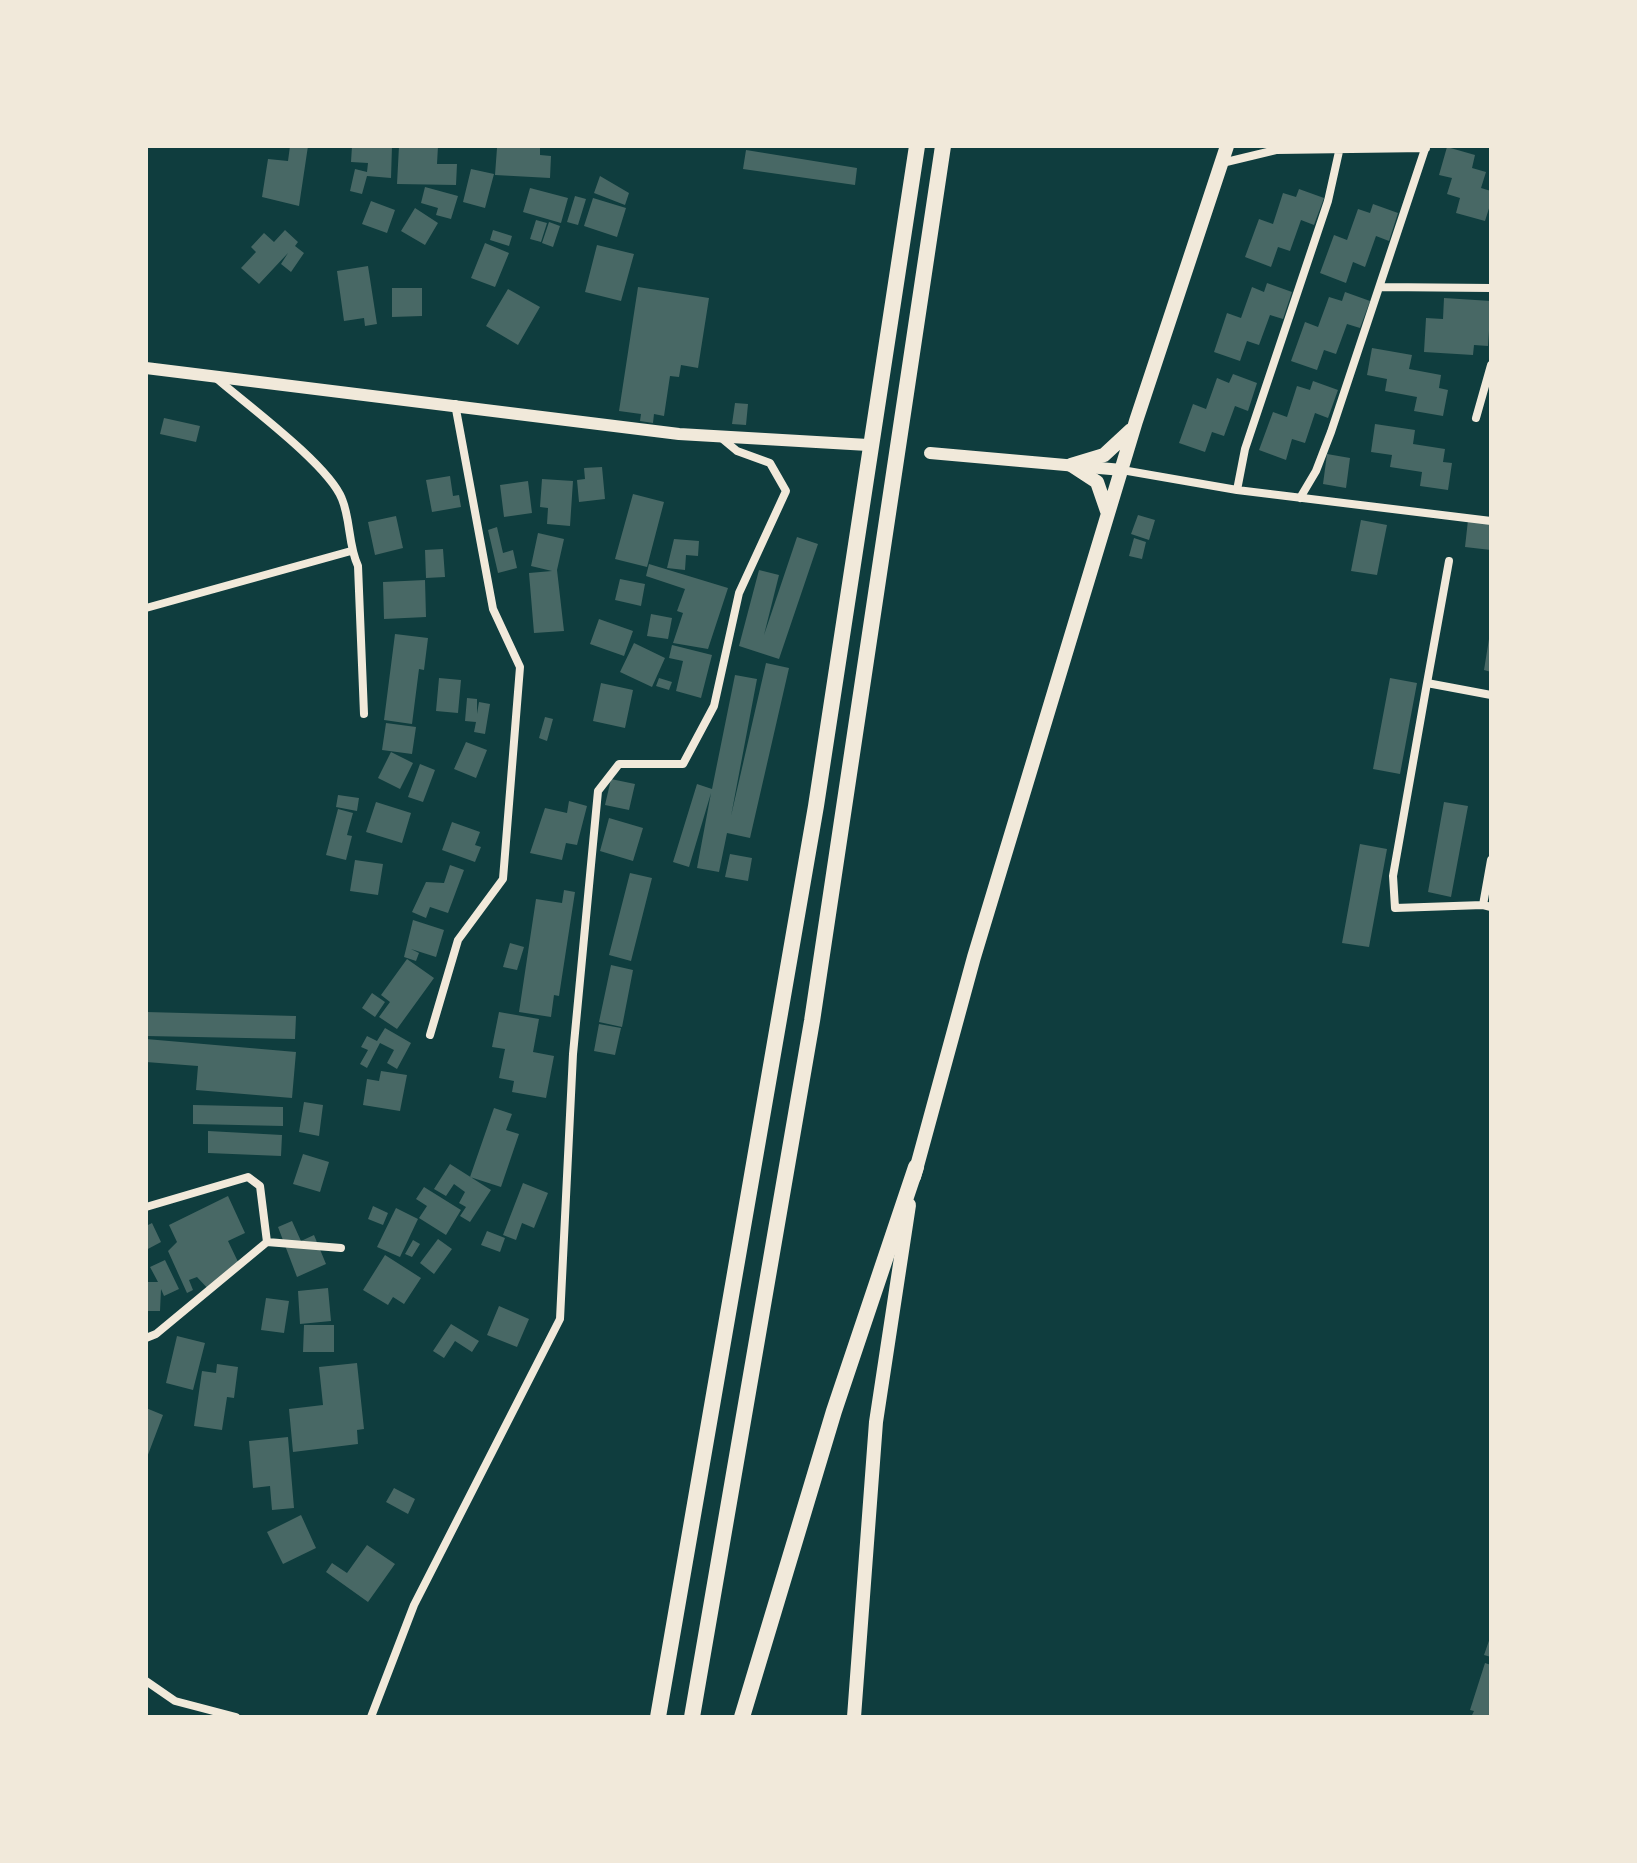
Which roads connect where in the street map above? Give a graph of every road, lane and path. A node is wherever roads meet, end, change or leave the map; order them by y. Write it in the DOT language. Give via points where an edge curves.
graph roads {
  1 [pos="917,146"];
  2 [pos="943,146"];
  3 [pos="1227,146"];
  4 [pos="1340,147"];
  5 [pos="1426,147"];
  6 [pos="1221,163"];
  7 [pos="1380,287"];
  8 [pos="1491,288"];
  9 [pos="1491,365"];
  10 [pos="146,368"];
  11 [pos="212,374"];
  12 [pos="455,403"];
  13 [pos="1476,418"];
  14 [pos="1136,421"];
  15 [pos="718,436"];
  16 [pos="868,445"];
  17 [pos="930,453"];
  18 [pos="1071,465"];
  19 [pos="1122,470"];
  20 [pos="1237,490"];
  21 [pos="1300,498"];
  22 [pos="1491,521"];
  23 [pos="1107,522"];
  24 [pos="351,551"];
  25 [pos="1449,561"];
  26 [pos="146,608"];
  27 [pos="1427,683"];
  28 [pos="1491,695"];
  29 [pos="364,714"];
  30 [pos="1491,860"];
  31 [pos="1487,906"];
  32 [pos="430,1035"];
  33 [pos="916,1167"];
  34 [pos="146,1207"];
  35 [pos="267,1242"];
  36 [pos="341,1248"];
  37 [pos="146,1338"];
  38 [pos="146,1681"];
  39 [pos="658,1715"];
  40 [pos="236,1717"];
  41 [pos="371,1717"];
  42 [pos="692,1717"];
  43 [pos="742,1717"];
  44 [pos="854,1717"];
  1 -- 39 [label="highway" via="816,806"];
  2 -- 42 [label="highway" via="812,1021"];
  3 -- 6 [label="main road"];
  4 -- 5 [label="street"];
  4 -- 6 [label="street" via="1276,150"];
  4 -- 20 [label="street" via="1328,201 1245,449"];
  5 -- 7 [label="street"];
  6 -- 14 [label="main road"];
  7 -- 8 [label="street"];
  7 -- 21 [label="street" via="1331,432"];
  9 -- 13 [label="street"];
  10 -- 11 [label="main road"];
  11 -- 12 [label="main road"];
  11 -- 24 [label="street" via="327,475 342,499"];
  12 -- 15 [label="main road"];
  12 -- 32 [label="street" via="493,609 520,667 503,879 458,940"];
  14 -- 18 [label="main road" via="1104,455"];
  14 -- 19 [label="main road"];
  15 -- 16 [label="main road"];
  15 -- 41 [label="street" via="737,451 770,463 786,491 739,593 714,706 683,764 619,764 598,791 573,1054 560,1319 414,1605"];
  17 -- 18 [label="main road"];
  18 -- 19 [label="main road"];
  18 -- 23 [label="main road" via="1090,475 1103,491"];
  19 -- 20 [label="street"];
  19 -- 23 [label="main road"];
  20 -- 21 [label="street"];
  21 -- 22 [label="street"];
  23 -- 33 [label="main road" via="974,957"];
  24 -- 26 [label="street"];
  24 -- 29 [label="street" via="358,566"];
  25 -- 27 [label="street"];
  27 -- 28 [label="street"];
  27 -- 31 [label="street" via="1393,876 1395,908"];
  30 -- 31 [label="street"];
  33 -- 43 [label="highway" via="834,1411"];
  33 -- 44 [label="main road" via="876,1422"];
  34 -- 35 [label="street" via="248,1177 260,1186"];
  35 -- 36 [label="street"];
  35 -- 37 [label="street"];
  38 -- 40 [label="street" via="175,1701"];
}
